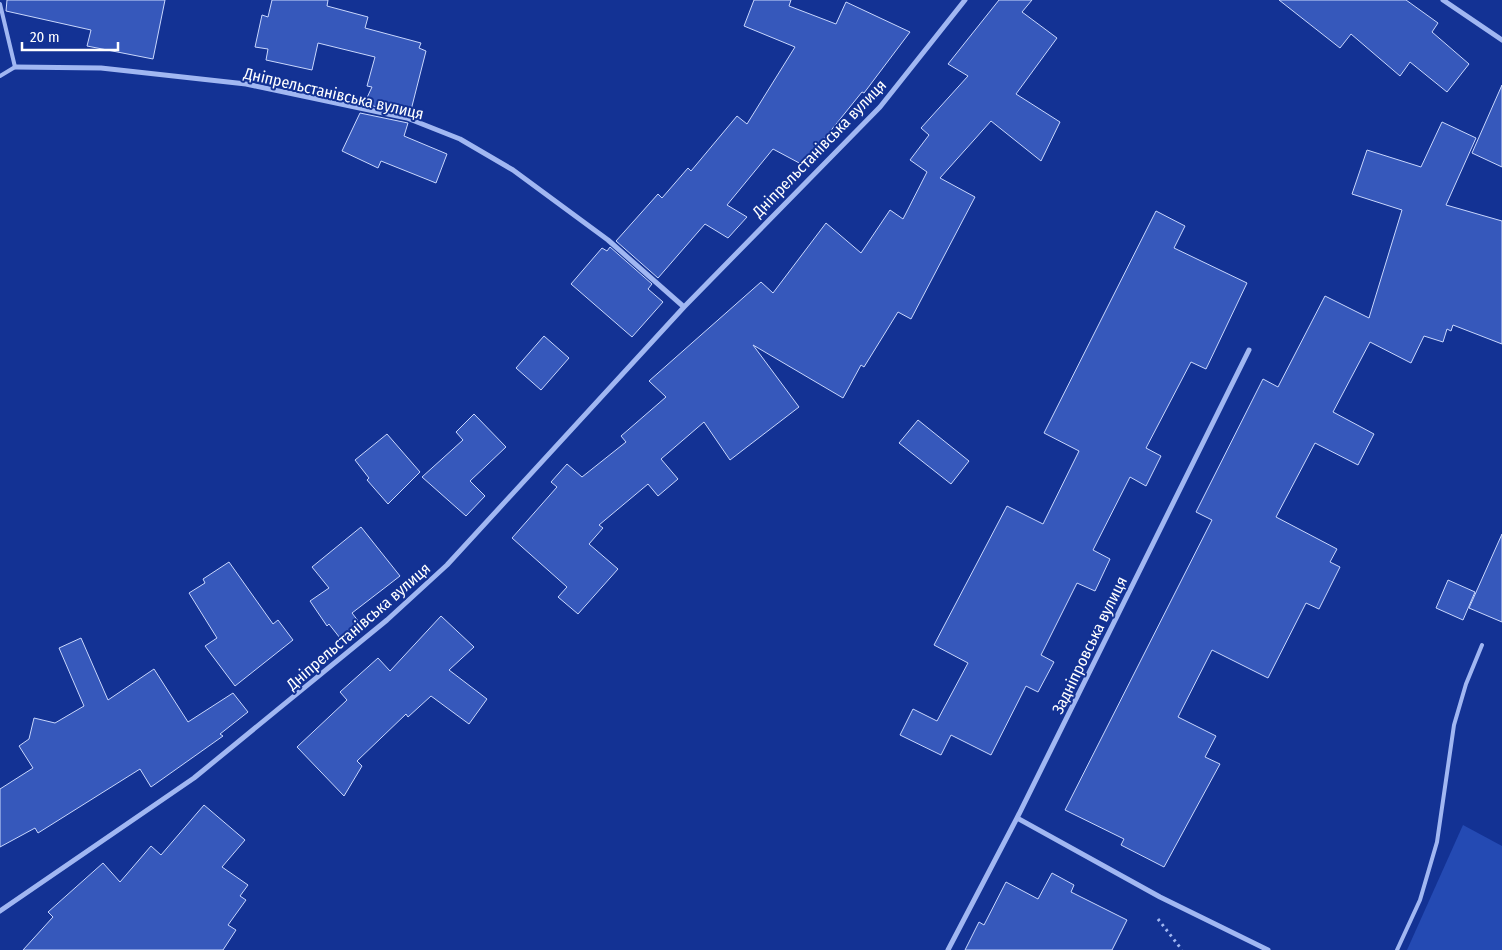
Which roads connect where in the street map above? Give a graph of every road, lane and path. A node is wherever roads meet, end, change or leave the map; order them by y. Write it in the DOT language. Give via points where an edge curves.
graph roads {
  1 [pos="965,0"];
  2 [pos="1443,0"];
  3 [pos="0,4"];
  4 [pos="1502,40"];
  5 [pos="15,67"];
  6 [pos="0,76"];
  7 [pos="684,307"];
  8 [pos="1249,350"];
  9 [pos="1482,644"];
  10 [pos="1017,818"];
  11 [pos="0,911"];
  12 [pos="948,950"];
  13 [pos="1268,950"];
  14 [pos="1398,950"];
  1 -- 7 [label="street, Дніпрельстанівська вулиця" via="880,107"];
  2 -- 4 [label="street"];
  3 -- 5 [label="lane"];
  5 -- 6 [label="lane"];
  5 -- 7 [label="street, Дніпрельстанівська вулиця" via="101,68 246,84 407,118 460,139 513,170 608,240"];
  7 -- 11 [label="street, Дніпрельстанівська вулиця" via="447,565 387,620 194,778"];
  8 -- 10 [label="street, Задніпровська вулиця"];
  9 -- 14 [label="lane" via="1454,725 1437,842 1420,900"];
  10 -- 12 [label="street, Задніпровська вулиця"];
  10 -- 13 [label="street" via="1160,897"];
}
